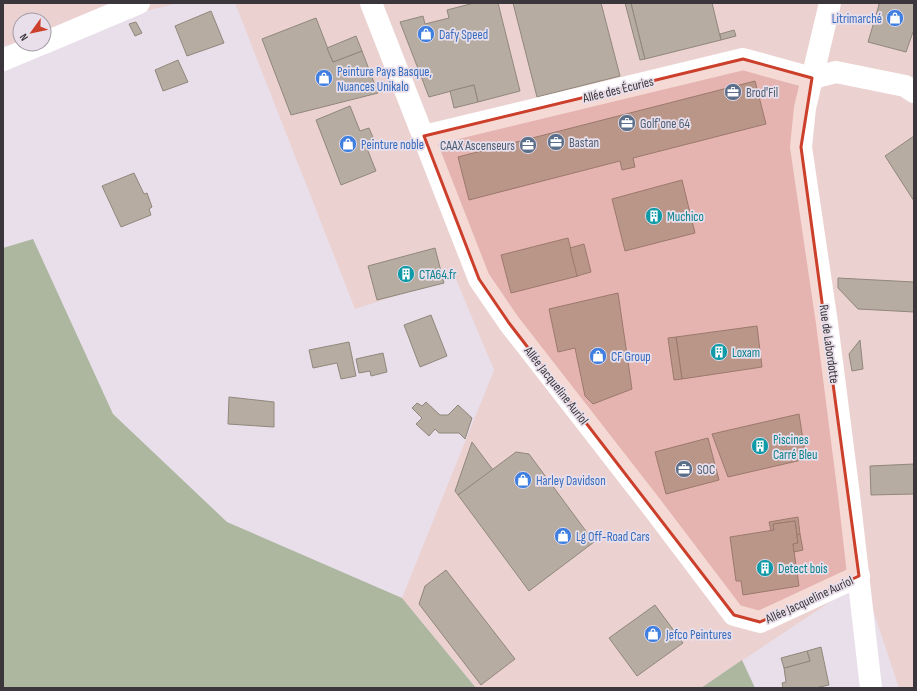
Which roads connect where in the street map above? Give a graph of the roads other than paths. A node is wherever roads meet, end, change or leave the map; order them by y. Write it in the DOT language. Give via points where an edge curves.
graph roads {
  1 [pos="140,3"];
  2 [pos="371,3"];
  3 [pos="830,3"];
  4 [pos="52,39"];
  5 [pos="22,52"];
  6 [pos="3,60"];
  7 [pos="812,78"];
  8 [pos="914,92"];
  9 [pos="424,136"];
  10 [pos="859,576"];
  11 [pos="872,688"];
  1 -- 4 [label="street"];
  2 -- 9 [label="street, Allée Jacqueline Auriol"];
  3 -- 7 [label="street, Rue de Labordotte"];
  5 -- 6 [label="street"];
  7 -- 8 [label="street" via="836,72 905,86"];
  7 -- 9 [label="street, Allée des Écuries" via="743,59"];
  7 -- 10 [label="street, Rue de Labordotte" via="805,108 801,147 827,323"];
  9 -- 10 [label="street, Allée Jacqueline Auriol" via="479,279 509,323 734,616 760,622"];
  10 -- 11 [label="street, Rue de Labordotte"];
}
